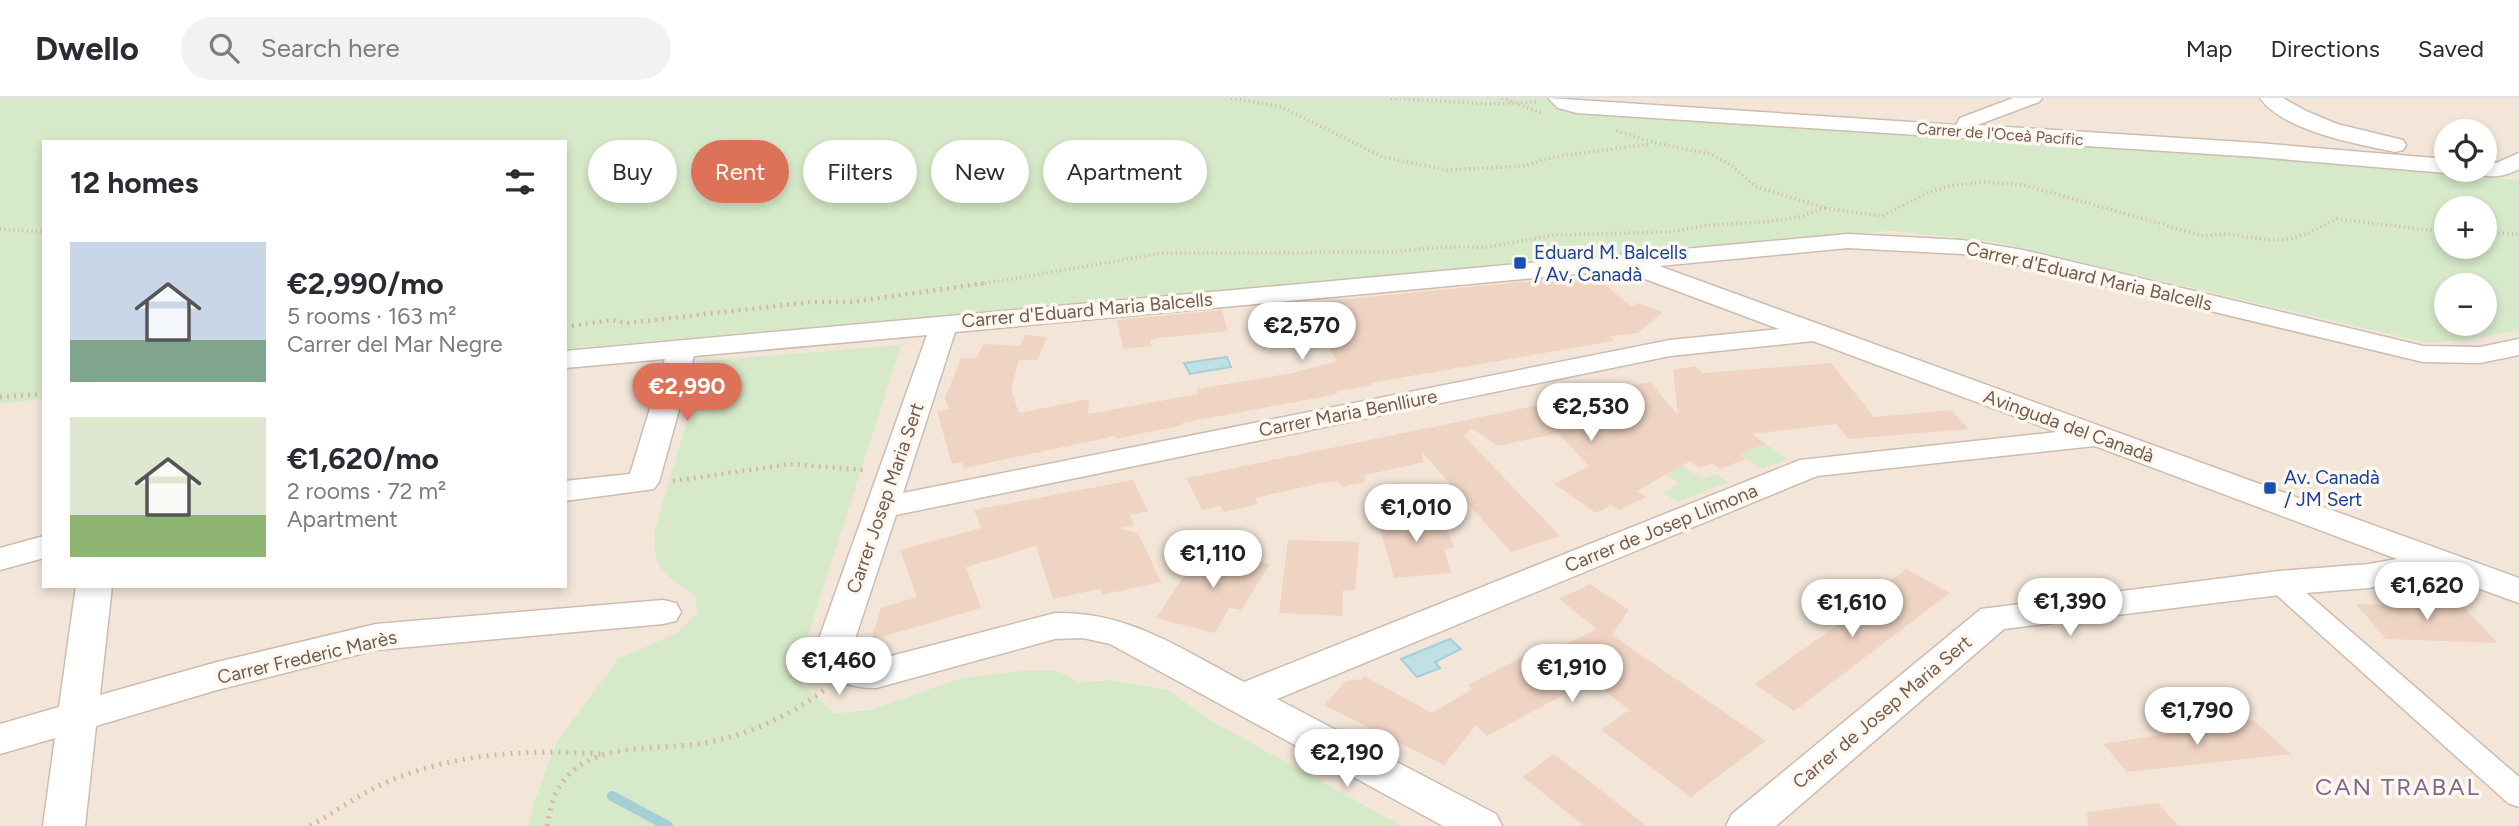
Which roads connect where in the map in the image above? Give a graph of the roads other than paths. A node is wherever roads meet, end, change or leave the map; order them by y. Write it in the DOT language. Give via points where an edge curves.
graph roads {
  1 [pos="2032,98"];
  2 [pos="2270,98"];
  3 [pos="1552,106"];
  4 [pos="1972,132"];
  5 [pos="2434,153"];
  6 [pos="2497,164"];
  7 [pos="2434,165"];
  8 [pos="2516,166"];
  9 [pos="2497,168"];
  10 [pos="1619,260"];
  11 [pos="944,324"];
  12 [pos="1814,333"];
  13 [pos="2519,347"];
  14 [pos="682,350"];
  15 [pos="567,360"];
  16 [pos="2099,437"];
  17 [pos="567,491"];
  18 [pos="883,507"];
  19 [pos="42,548"];
  20 [pos="0,559"];
  21 [pos="2440,561"];
  22 [pos="2278,583"];
  23 [pos="94,588"];
  24 [pos="2519,592"];
  25 [pos="663,612"];
  26 [pos="1242,698"];
  27 [pos="79,714"];
  28 [pos="0,739"];
  29 [pos="2519,795"];
  30 [pos="64,826"];
  31 [pos="1481,826"];
  32 [pos="1747,826"];
  1 -- 4 [label="street" via="1966,122"];
  2 -- 5 [label="street" via="2290,114 2340,131"];
  3 -- 4 [label="street, Carrer de l'Oceà Pacífic"];
  4 -- 7 [label="street, Carrer de l'Oceà Pacífic"];
  6 -- 8 [label="street"];
  8 -- 9 [label="street"];
  10 -- 11 [label="street, Carrer d'Eduard Maria Balcells"];
  10 -- 12 [label="street, Avinguda del Canadà"];
  10 -- 13 [label="street, Carrer d'Eduard Maria Balcells" via="1849,240 1962,247 2423,354 2480,355"];
  11 -- 14 [label="street, Carrer d'Eduard Maria Balcells"];
  11 -- 18 [label="street, Carrer Josep Maria Sert"];
  12 -- 16 [label="street, Avinguda del Canadà"];
  12 -- 18 [label="street, Carrer Maria Benlliure" via="1671,348"];
  14 -- 15 [label="street, Carrer d'Eduard Maria Balcells"];
  14 -- 17 [label="street" via="643,482"];
  16 -- 21 [label="street, Avinguda del Canadà"];
  16 -- 26 [label="street, Carrer de Josep Llimona" via="1811,467"];
  18 -- 26 [label="street, Carrer Josep Maria Sert" via="835,645 836,659 848,671 876,674 1055,626 1083,625 1120,633"];
  19 -- 20 [label="street"];
  21 -- 22 [label="street, Carrer de Josep Maria Sert" via="2369,576"];
  21 -- 24 [label="street, Avinguda del Canadà"];
  22 -- 29 [label="street"];
  22 -- 32 [label="street, Carrer de Josep Maria Sert" via="1994,618"];
  23 -- 27 [label="street"];
  25 -- 27 [label="street, Carrer Frederic Marès" via="376,637"];
  26 -- 31 [label="street"];
  27 -- 28 [label="street, Carrer Frederic Marès"];
  27 -- 30 [label="street"];
}
